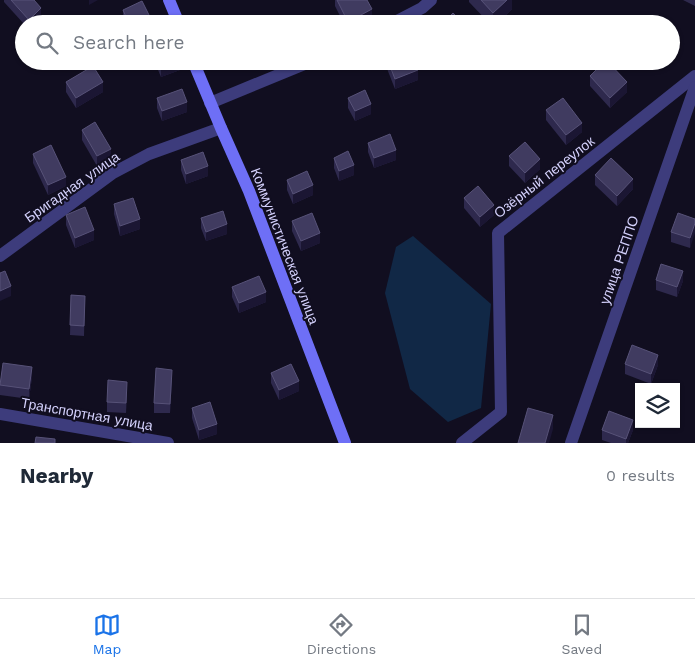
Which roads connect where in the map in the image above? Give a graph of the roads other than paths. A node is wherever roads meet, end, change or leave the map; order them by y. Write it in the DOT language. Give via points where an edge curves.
graph roads {
  1 [pos="169,0"];
  2 [pos="431,0"];
  3 [pos="175,15"];
  4 [pos="408,15"];
  5 [pos="197,70"];
  6 [pos="290,70"];
  7 [pos="695,76"];
  8 [pos="695,86"];
  9 [pos="210,103"];
  10 [pos="220,128"];
  11 [pos="0,256"];
  12 [pos="0,414"];
  13 [pos="168,443"];
  14 [pos="345,443"];
  15 [pos="462,443"];
  16 [pos="570,443"];
  1 -- 3 [label="street"];
  2 -- 4 [label="street"];
  5 -- 9 [label="street, Коммунистическая улица"];
  6 -- 9 [label="street"];
  7 -- 15 [label="street, Озёрный переулок" via="498,233 501,412"];
  8 -- 16 [label="street, улица РЕППО"];
  9 -- 10 [label="street, Коммунистическая улица"];
  10 -- 11 [label="street, Бригадная улица" via="149,154 113,173"];
  10 -- 14 [label="street, Коммунистическая улица" via="249,191"];
  12 -- 13 [label="street, Транспортная улица"];
}
